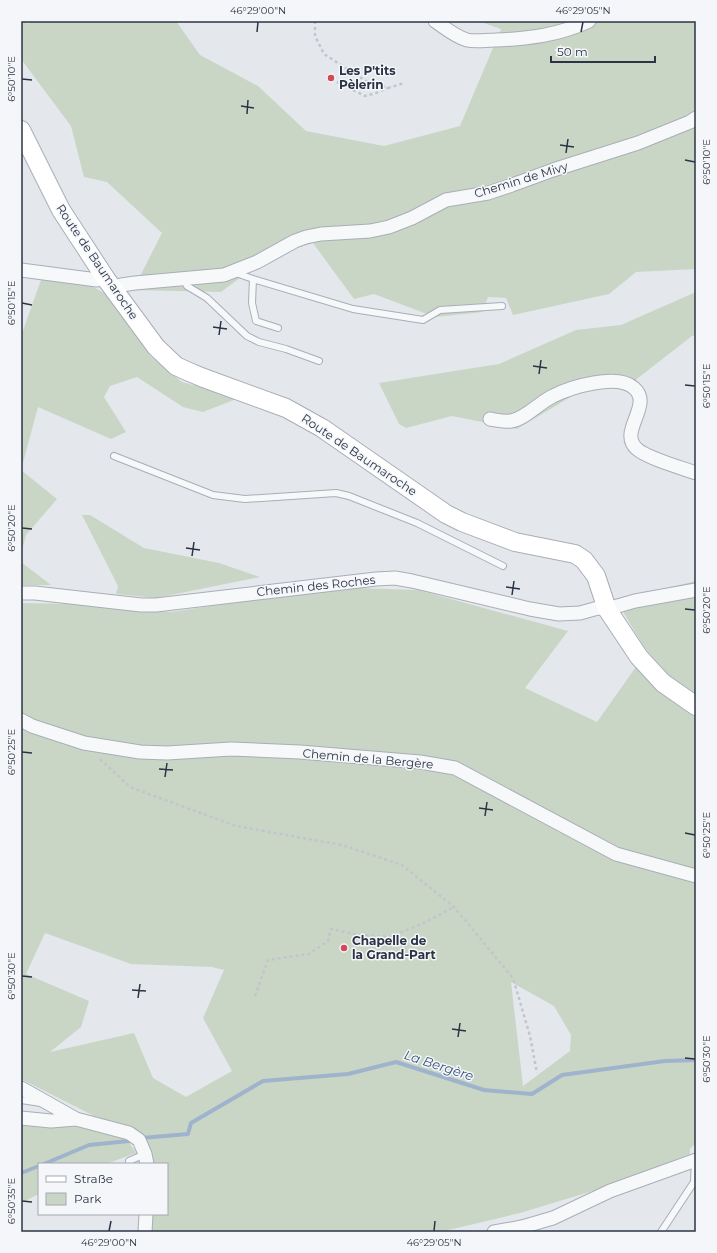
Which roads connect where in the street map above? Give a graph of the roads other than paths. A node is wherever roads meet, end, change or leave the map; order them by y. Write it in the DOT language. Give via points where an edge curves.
graph roads {
  1 [pos="435,21"];
  2 [pos="589,21"];
  3 [pos="696,118"];
  4 [pos="21,130"];
  5 [pos="21,270"];
  6 [pos="234,272"];
  7 [pos="183,278"];
  8 [pos="253,279"];
  9 [pos="109,282"];
  10 [pos="502,306"];
  11 [pos="278,328"];
  12 [pos="320,361"];
  13 [pos="490,419"];
  14 [pos="114,456"];
  15 [pos="696,473"];
  16 [pos="503,566"];
  17 [pos="696,590"];
  18 [pos="21,593"];
  19 [pos="607,609"];
  20 [pos="696,706"];
  21 [pos="21,720"];
  22 [pos="696,876"];
  23 [pos="21,1088"];
  24 [pos="21,1100"];
  25 [pos="48,1104"];
  26 [pos="21,1118"];
  27 [pos="76,1119"];
  28 [pos="146,1159"];
  29 [pos="696,1160"];
  30 [pos="129,1163"];
  31 [pos="146,1215"];
  32 [pos="144,1230"];
  33 [pos="494,1232"];
  34 [pos="662,1232"];
  1 -- 2 [label="street" via="458,36 480,41 536,38"];
  3 -- 6 [label="street, Chemin de Mivy" via="638,143 488,193 446,200 389,227 370,231 321,234 295,241"];
  4 -- 9 [label="street, Route de Baumaroche" via="61,210"];
  5 -- 9 [label="street, Chemin de Mivy"];
  6 -- 7 [label="street, Chemin de Mivy"];
  6 -- 8 [label="lane"];
  7 -- 9 [label="street, Chemin de Mivy" via="121,284"];
  7 -- 12 [label="lane" via="187,286 207,298 254,340"];
  8 -- 10 [label="lane" via="353,309 423,320 440,310"];
  8 -- 11 [label="lane" via="252,303 256,321"];
  9 -- 19 [label="street, Route de Baumaroche" via="156,347 176,366 286,408 322,428 446,514 462,522 514,542 575,554 584,560 596,576"];
  13 -- 15 [label="street" via="511,421 520,418 553,396 587,384 629,384 635,388 641,401 631,435 635,448"];
  14 -- 16 [label="lane" via="213,495 245,499 336,493 350,496 417,523"];
  17 -- 19 [label="street, Chemin des Roches"];
  18 -- 19 [label="street, Chemin des Roches" via="156,605 394,578 530,610 559,614"];
  19 -- 20 [label="street, Route de Baumaroche" via="639,657 653,673 675,693"];
  21 -- 22 [label="street, Chemin de la Bergère" via="84,743 140,752 231,749 314,753 420,762 455,768 616,854"];
  23 -- 25 [label="street"];
  24 -- 25 [label="lane"];
  25 -- 27 [label="street"];
  26 -- 27 [label="street"];
  27 -- 28 [label="street" via="129,1133 138,1140"];
  28 -- 30 [label="lane"];
  29 -- 33 [label="street" via="610,1191 553,1218"];
  29 -- 34 [label="lane" via="694,1182"];
  31 -- 32 [label="street"];
}
